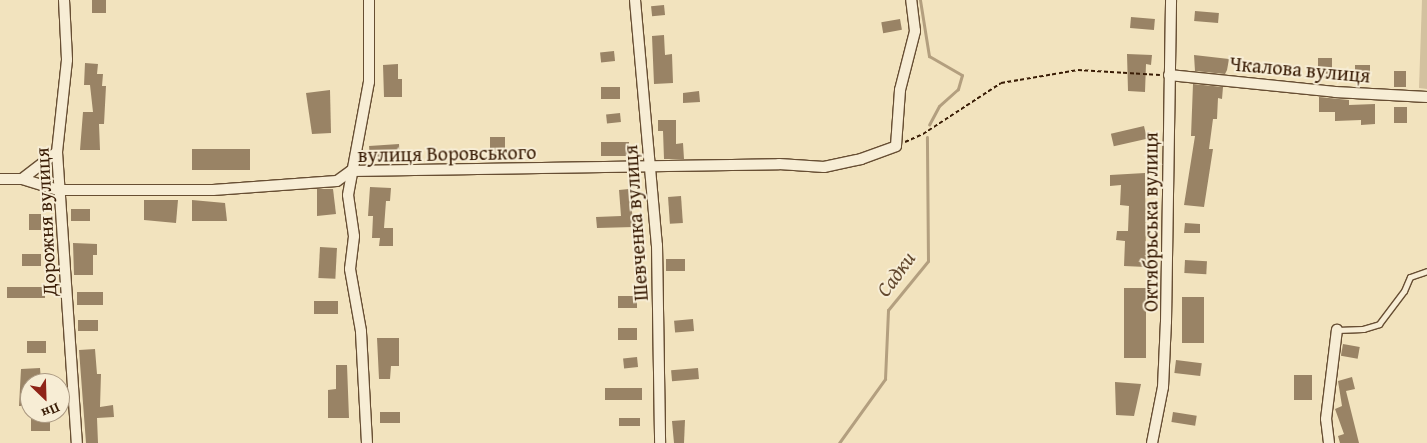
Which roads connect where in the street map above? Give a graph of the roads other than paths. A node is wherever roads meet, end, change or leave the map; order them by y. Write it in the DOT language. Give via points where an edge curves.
graph roads {
  1 [pos="64,0"];
  2 [pos="369,0"];
  3 [pos="635,0"];
  4 [pos="911,0"];
  5 [pos="1170,0"];
  6 [pos="1169,75"];
  7 [pos="1427,97"];
  8 [pos="57,152"];
  9 [pos="648,168"];
  10 [pos="351,171"];
  11 [pos="0,179"];
  12 [pos="22,179"];
  13 [pos="337,181"];
  14 [pos="59,190"];
  15 [pos="348,195"];
  16 [pos="1427,271"];
  17 [pos="1337,330"];
  18 [pos="77,443"];
  19 [pos="367,443"];
  20 [pos="660,443"];
  21 [pos="1152,443"];
  22 [pos="1329,443"];
  1 -- 8 [label="street, Дорожня вулиця" via="67,60"];
  2 -- 10 [label="street" via="369,82"];
  3 -- 9 [label="street, Шевченка вулиця"];
  4 -- 9 [label="street, вулиця Воровського" via="915,31 900,90 896,146 861,159 824,167 779,164"];
  5 -- 6 [label="street, Октябрьська вулиця"];
  6 -- 7 [label="street, Чкалова вулиця" via="1335,92"];
  6 -- 21 [label="street, Октябрьська вулиця" via="1166,331 1163,387"];
  8 -- 12 [label="street"];
  8 -- 14 [label="street, Дорожня вулиця"];
  9 -- 10 [label="street, вулиця Воровського"];
  9 -- 20 [label="street, Шевченка вулиця" via="657,245"];
  10 -- 13 [label="street, вулиця Воровського"];
  10 -- 15 [label="street"];
  11 -- 12 [label="street, вулиця Воровського"];
  12 -- 14 [label="street, вулиця Воровського"];
  13 -- 14 [label="street, вулиця Воровського" via="214,190"];
  13 -- 15 [label="street"];
  14 -- 18 [label="street, Дорожня вулиця"];
  15 -- 19 [label="street" via="354,236 350,269 361,331"];
  16 -- 17 [label="lane" via="1410,277 1404,292 1379,324 1363,329"];
  17 -- 22 [label="street" via="1326,419"];
}
